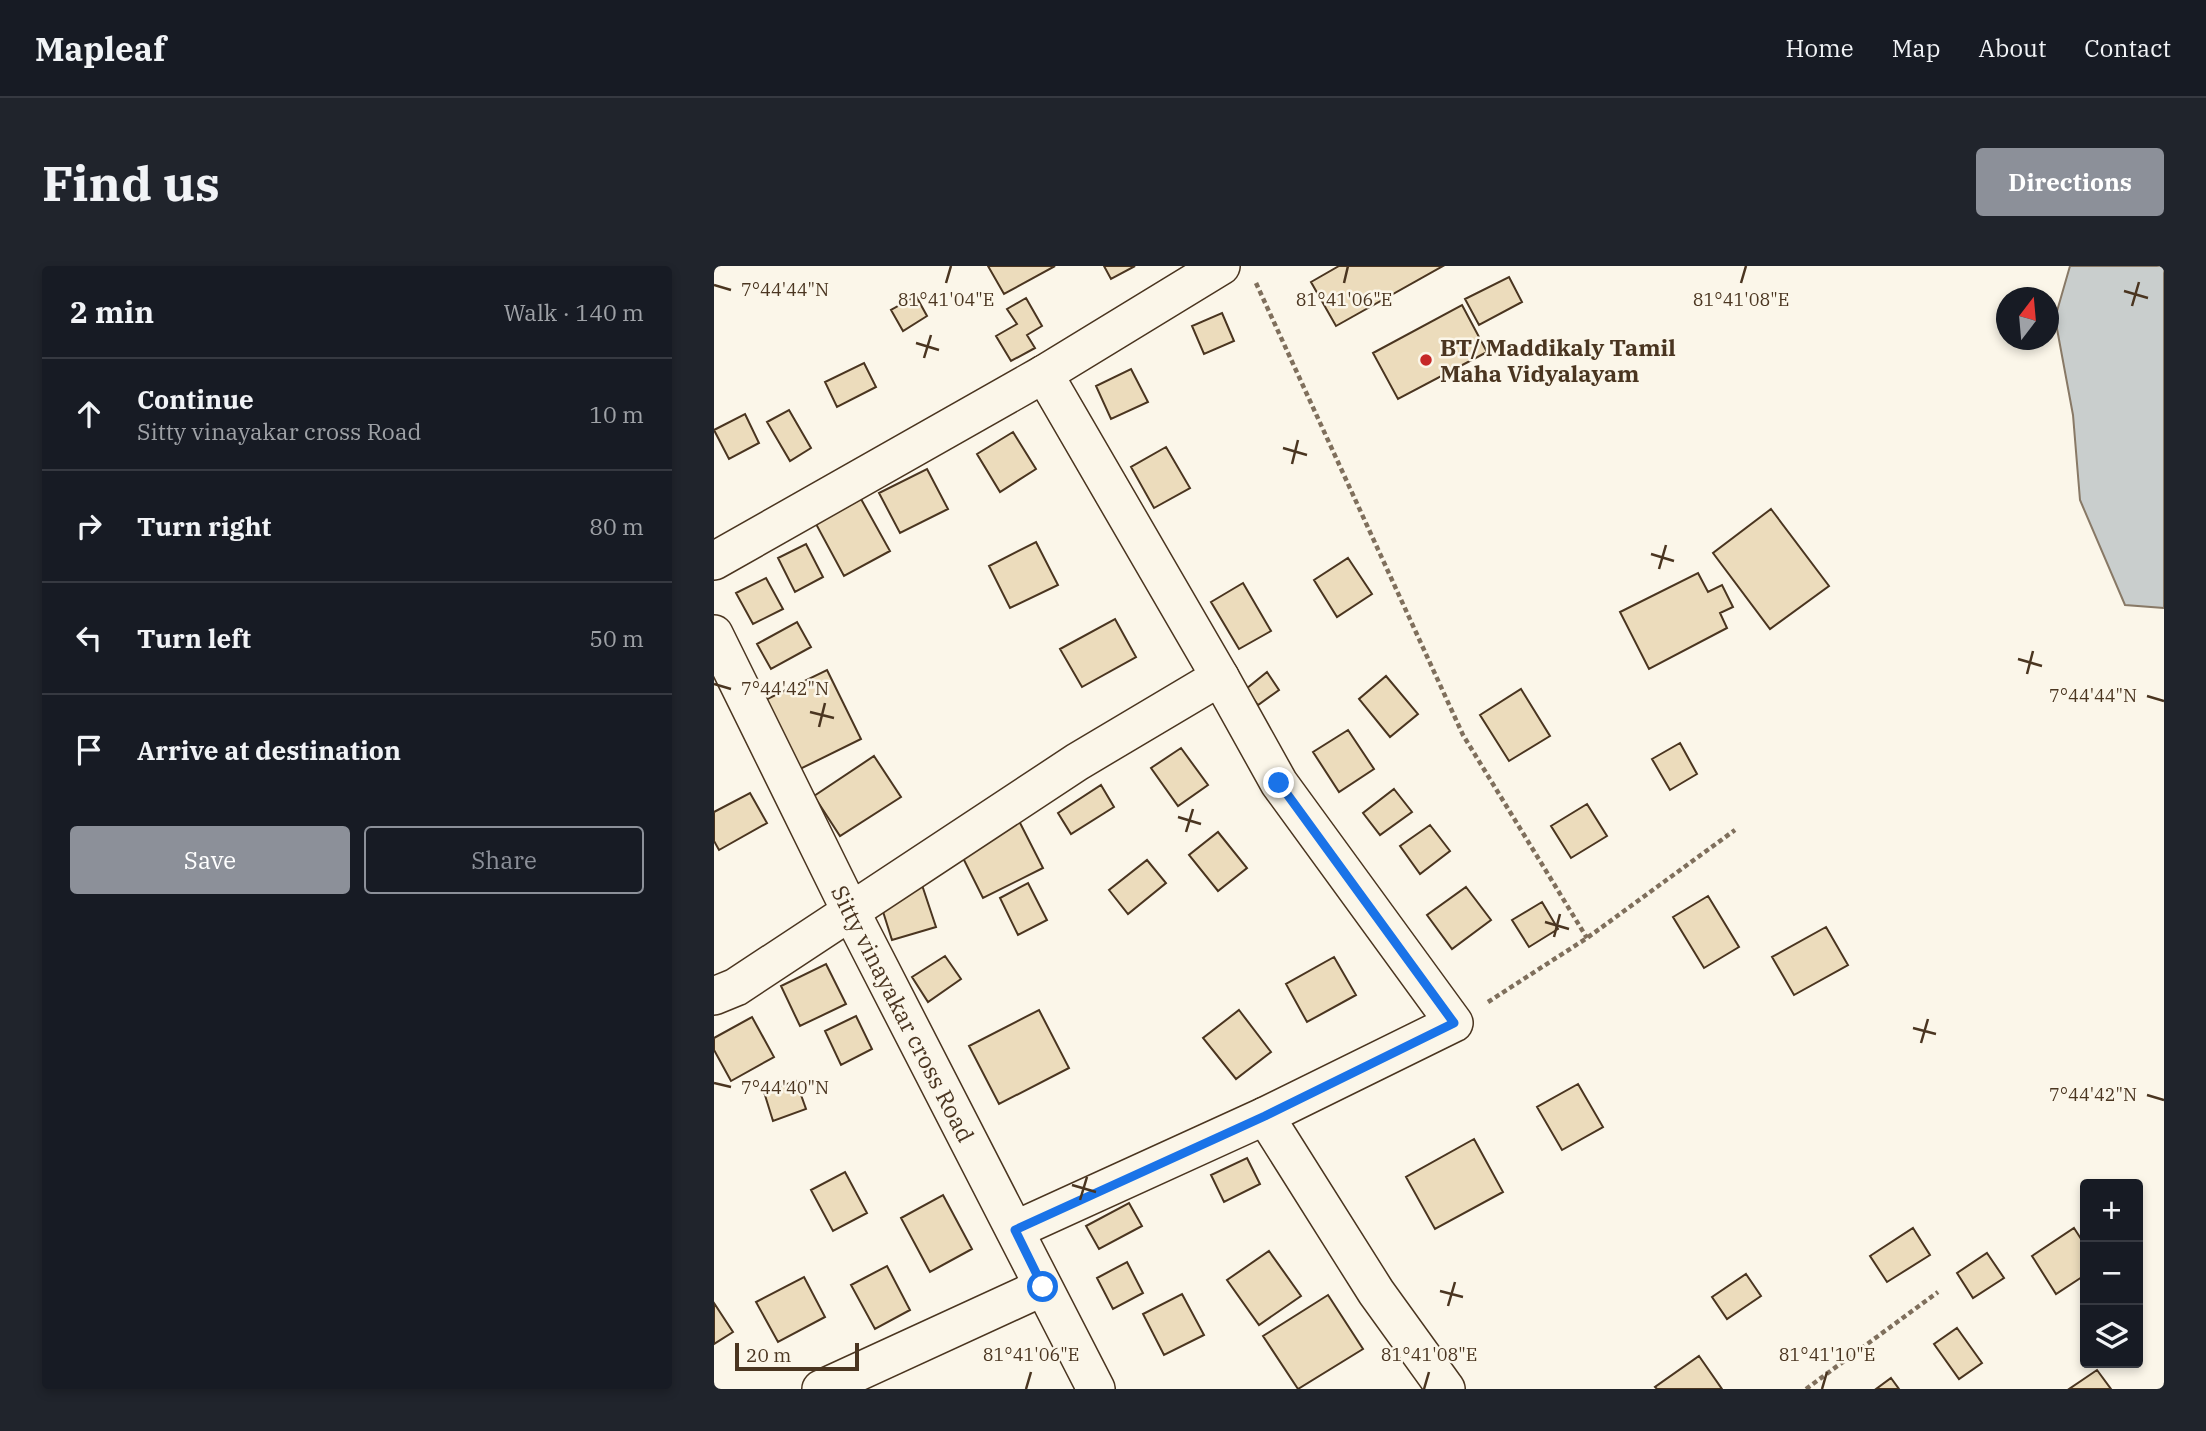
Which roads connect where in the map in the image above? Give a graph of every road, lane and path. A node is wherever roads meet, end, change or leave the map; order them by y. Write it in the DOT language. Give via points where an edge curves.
graph roads {
  1 [pos="1238,272"];
  2 [pos="1044,374"];
  3 [pos="714,561"];
  4 [pos="714,634"];
  5 [pos="1220,677"];
  6 [pos="1735,830"];
  7 [pos="850,910"];
  8 [pos="1587,938"];
  9 [pos="714,996"];
  10 [pos="1454,1023"];
  11 [pos="1265,1116"];
  12 [pos="1015,1230"];
  13 [pos="1043,1287"];
  14 [pos="1938,1292"];
  15 [pos="821,1389"];
  16 [pos="1096,1389"];
  17 [pos="1446,1389"];
  18 [pos="1806,1389"];
  1 -- 2 [label="street"];
  1 -- 8 [label="path" via="1463,735"];
  2 -- 3 [label="street"];
  2 -- 5 [label="street"];
  4 -- 7 [label="street, Sitty vinayakar cross Road"];
  5 -- 7 [label="street" via="1077,762"];
  5 -- 10 [label="street" via="1279,783"];
  6 -- 8 [label="path"];
  7 -- 9 [label="street" via="736,987"];
  7 -- 12 [label="street, Sitty vinayakar cross Road"];
  8 -- 10 [label="path"];
  10 -- 11 [label="street"];
  11 -- 12 [label="street"];
  11 -- 17 [label="street" via="1376,1292"];
  12 -- 13 [label="street, Sitty vinayakar cross Road"];
  13 -- 15 [label="street"];
  13 -- 16 [label="street, Sitty vinayakar cross Road"];
  14 -- 18 [label="path"];
}
